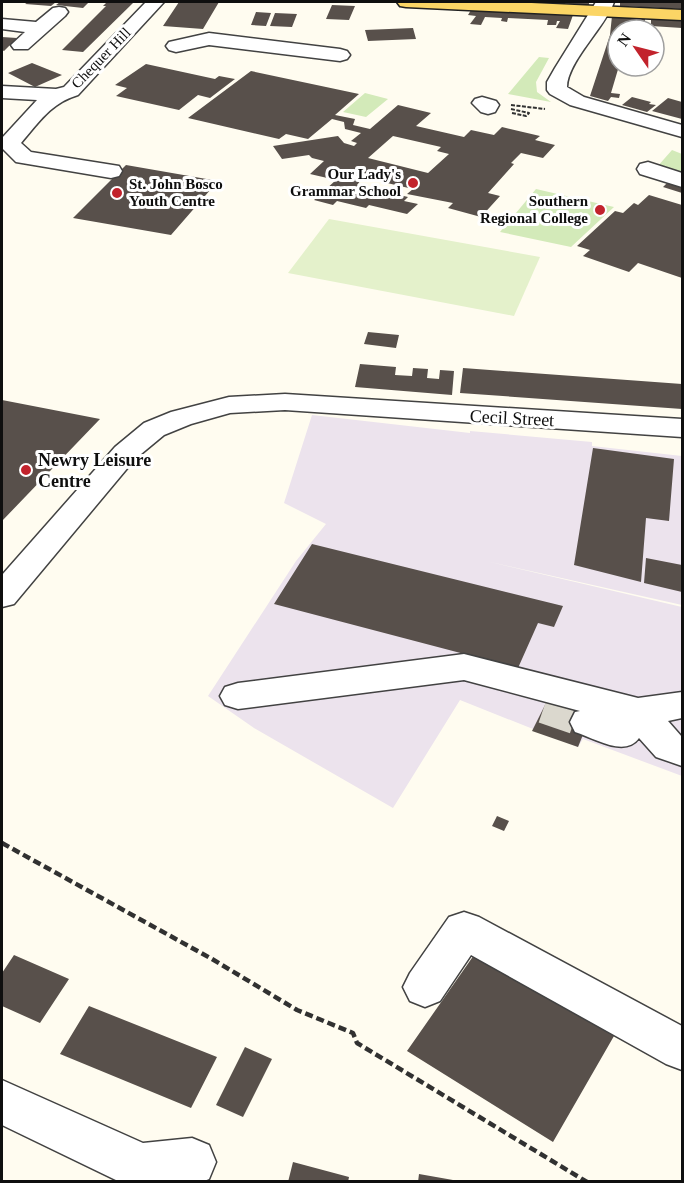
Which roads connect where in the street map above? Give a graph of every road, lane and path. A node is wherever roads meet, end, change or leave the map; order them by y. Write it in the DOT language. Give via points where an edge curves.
graph roads {
  1 [pos="155,2"];
  2 [pos="418,2"];
  3 [pos="479,3"];
  4 [pos="603,6"];
  5 [pos="59,12"];
  6 [pos="682,15"];
  7 [pos="2,24"];
  8 [pos="40,28"];
  9 [pos="119,39"];
  10 [pos="21,45"];
  11 [pos="176,46"];
  12 [pos="250,55"];
  13 [pos="340,55"];
  14 [pos="2,92"];
  15 [pos="56,95"];
  16 [pos="510,109"];
  17 [pos="549,109"];
  18 [pos="682,131"];
  19 [pos="648,169"];
  20 [pos="111,171"];
  21 [pos="682,180"];
  22 [pos="682,428"];
  23 [pos="2,596"];
  24 [pos="494,675"];
  25 [pos="238,696"];
  26 [pos="682,705"];
  27 [pos="544,706"];
  28 [pos="638,712"];
  29 [pos="588,722"];
  30 [pos="682,752"];
  31 [pos="2,843"];
  32 [pos="425,987"];
  33 [pos="682,1049"];
  34 [pos="2,1102"];
  35 [pos="192,1161"];
  36 [pos="587,1182"];
  1 -- 9 [label="street, Chequer Hill"];
  2 -- 3 [label="main road"];
  3 -- 4 [label="main road"];
  4 -- 6 [label="main road"];
  4 -- 18 [label="street" via="556,82 557,90 577,101"];
  5 -- 8 [label="street"];
  7 -- 8 [label="street"];
  8 -- 10 [label="street"];
  9 -- 11 [label="street"];
  9 -- 15 [label="street, Chequer Hill" via="71,91"];
  11 -- 12 [label="street"];
  11 -- 13 [label="street" via="209,39"];
  14 -- 15 [label="street, Chequer Hill"];
  15 -- 20 [label="street" via="9,143 24,157"];
  16 -- 17 [label="path" via="529,113 526,116 491,105"];
  19 -- 21 [label="street"];
  22 -- 23 [label="street, Cecil Street" via="285,402 228,405 154,429 124,453"];
  24 -- 25 [label="street" via="464,668"];
  24 -- 27 [label="street" via="508,694"];
  24 -- 28 [label="street"];
  26 -- 28 [label="street"];
  28 -- 29 [label="street" via="621,734"];
  28 -- 30 [label="street" via="669,747"];
  31 -- 36 [label="path" via="213,959 297,1010 353,1033 357,1043"];
  32 -- 33 [label="street" via="464,930"];
  34 -- 35 [label="street" via="142,1167"];
}
